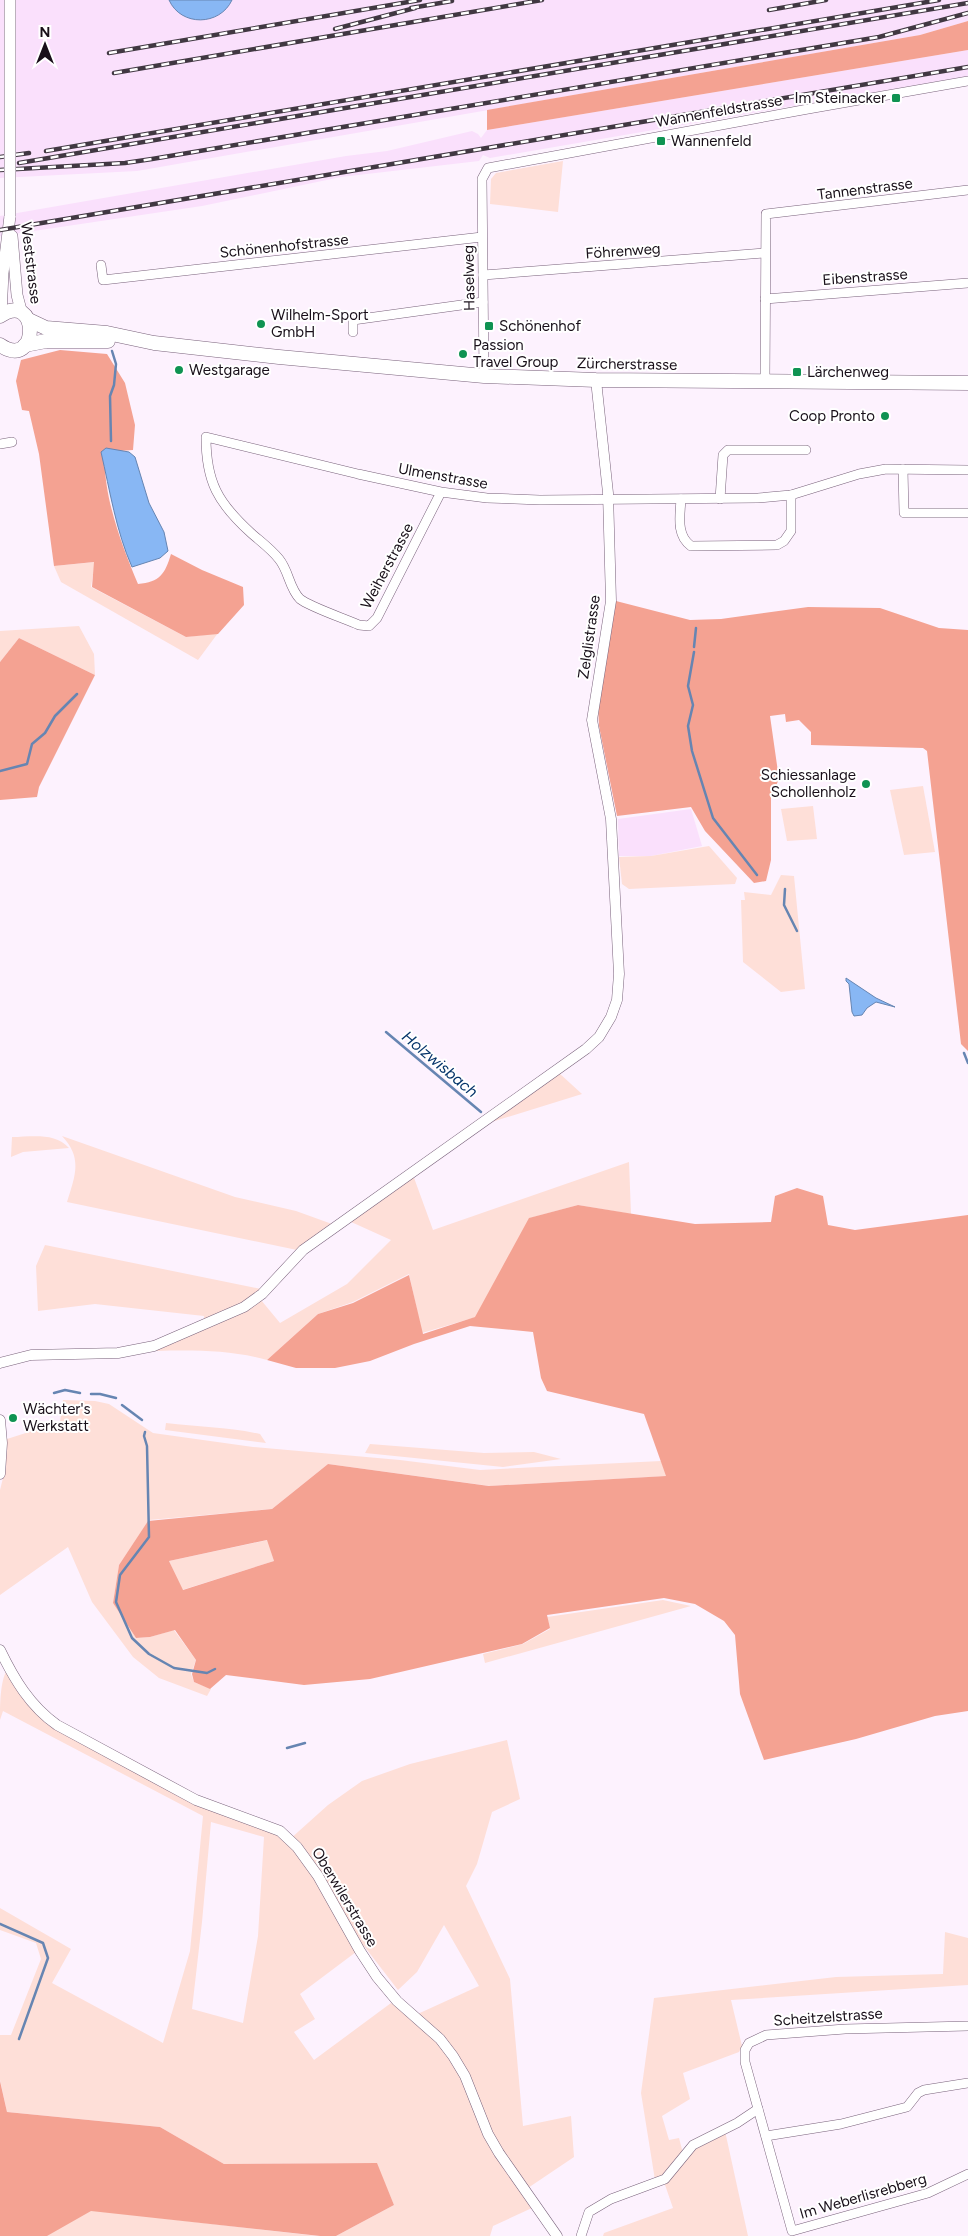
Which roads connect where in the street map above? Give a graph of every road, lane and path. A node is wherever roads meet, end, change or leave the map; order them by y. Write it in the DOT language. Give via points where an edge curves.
graph roads {
  1 [pos="10,0"];
  2 [pos="968,81"];
  3 [pos="482,178"];
  4 [pos="968,190"];
  5 [pos="10,216"];
  6 [pos="482,237"];
  7 [pos="765,253"];
  8 [pos="101,265"];
  9 [pos="483,275"];
  10 [pos="968,284"];
  11 [pos="765,299"];
  12 [pos="483,302"];
  13 [pos="1,315"];
  14 [pos="25,317"];
  15 [pos="352,332"];
  16 [pos="137,340"];
  17 [pos="25,345"];
  18 [pos="0,346"];
  19 [pos="484,376"];
  20 [pos="596,380"];
  21 [pos="765,381"];
  22 [pos="968,383"];
  23 [pos="206,438"];
  24 [pos="12,442"];
  25 [pos="0,444"];
  26 [pos="806,450"];
  27 [pos="903,469"];
  28 [pos="968,470"];
  29 [pos="441,492"];
  30 [pos="791,495"];
  31 [pos="608,499"];
  32 [pos="681,499"];
  33 [pos="720,499"];
  34 [pos="968,514"];
  35 [pos="0,1363"];
  36 [pos="0,1420"];
  37 [pos="0,1474"];
  38 [pos="0,1650"];
  39 [pos="968,2026"];
  40 [pos="968,2083"];
  41 [pos="758,2109"];
  42 [pos="766,2136"];
  43 [pos="968,2174"];
  44 [pos="792,2233"];
  45 [pos="557,2236"];
  46 [pos="581,2236"];
  1 -- 5 [label="main road, Weststrasse, bridge"];
  2 -- 3 [label="street, Wannenfeldstrasse" via="492,167"];
  3 -- 6 [label="street, Haselweg"];
  4 -- 7 [label="street, Tannenstrasse" via="766,214"];
  5 -- 13 [label="main road, Weststrasse"];
  5 -- 14 [label="main road, Weststrasse" via="17,295"];
  6 -- 8 [label="street, Schönenhofstrasse" via="103,280"];
  6 -- 9 [label="street, Haselweg"];
  7 -- 9 [label="street, Föhrenweg"];
  7 -- 11 [label="street"];
  9 -- 12 [label="street, Haselweg"];
  10 -- 11 [label="street, Eibenstrasse"];
  11 -- 21 [label="street"];
  12 -- 15 [label="street" via="353,320"];
  12 -- 19 [label="street, Haselweg"];
  13 -- 14 [label="main road" via="12,311"];
  14 -- 16 [label="main road, Zürcherstrasse" via="46,328 107,333"];
  14 -- 17 [label="main road" via="32,330"];
  16 -- 17 [label="main road, Zürcherstrasse" via="46,340"];
  16 -- 19 [label="main road, Zürcherstrasse"];
  17 -- 18 [label="main road, Zürcherstrasse" via="11,350"];
  19 -- 20 [label="main road, Zürcherstrasse"];
  20 -- 21 [label="main road, Zürcherstrasse"];
  20 -- 31 [label="street, Zelglistrasse"];
  21 -- 22 [label="main road, Zürcherstrasse"];
  23 -- 29 [label="street, Ulmenstrasse"];
  23 -- 29 [label="street, Weiherstrasse" via="206,462 211,482 224,505 242,526 279,558 301,600 359,625 370,626 377,618"];
  24 -- 25 [label="street"];
  26 -- 33 [label="street" via="728,450 723,455"];
  27 -- 28 [label="street, Ulmenstrasse"];
  27 -- 30 [label="street, Ulmenstrasse" via="859,474"];
  27 -- 34 [label="street" via="904,513"];
  29 -- 31 [label="street, Ulmenstrasse" via="487,498"];
  30 -- 32 [label="street" via="791,531 784,541 769,546 691,546 680,530"];
  30 -- 33 [label="street, Ulmenstrasse"];
  31 -- 32 [label="street, Ulmenstrasse"];
  31 -- 35 [label="street, Zelglistrasse" via="611,606 592,720 611,819 619,974 617,1000 599,1037 303,1250 262,1294 244,1307 154,1346 118,1353 32,1355"];
  32 -- 33 [label="street, Ulmenstrasse"];
  36 -- 37 [label="street"];
  38 -- 45 [label="street, Oberwilerstrasse" via="28,1697 57,1725 196,1800 280,1832 298,1847 377,1977 453,2056 465,2076 488,2134"];
  39 -- 41 [label="street, Scheitzelstrasse" via="845,2029 759,2037 745,2050 745,2062"];
  40 -- 42 [label="street" via="918,2092 907,2107 841,2124"];
  41 -- 42 [label="street, Im Weberlisrebberg"];
  41 -- 46 [label="street" via="693,2145 665,2179 594,2208 589,2212"];
  42 -- 44 [label="street, Im Weberlisrebberg"];
  43 -- 44 [label="street, Im Weberlisrebberg" via="928,2194"];
}
